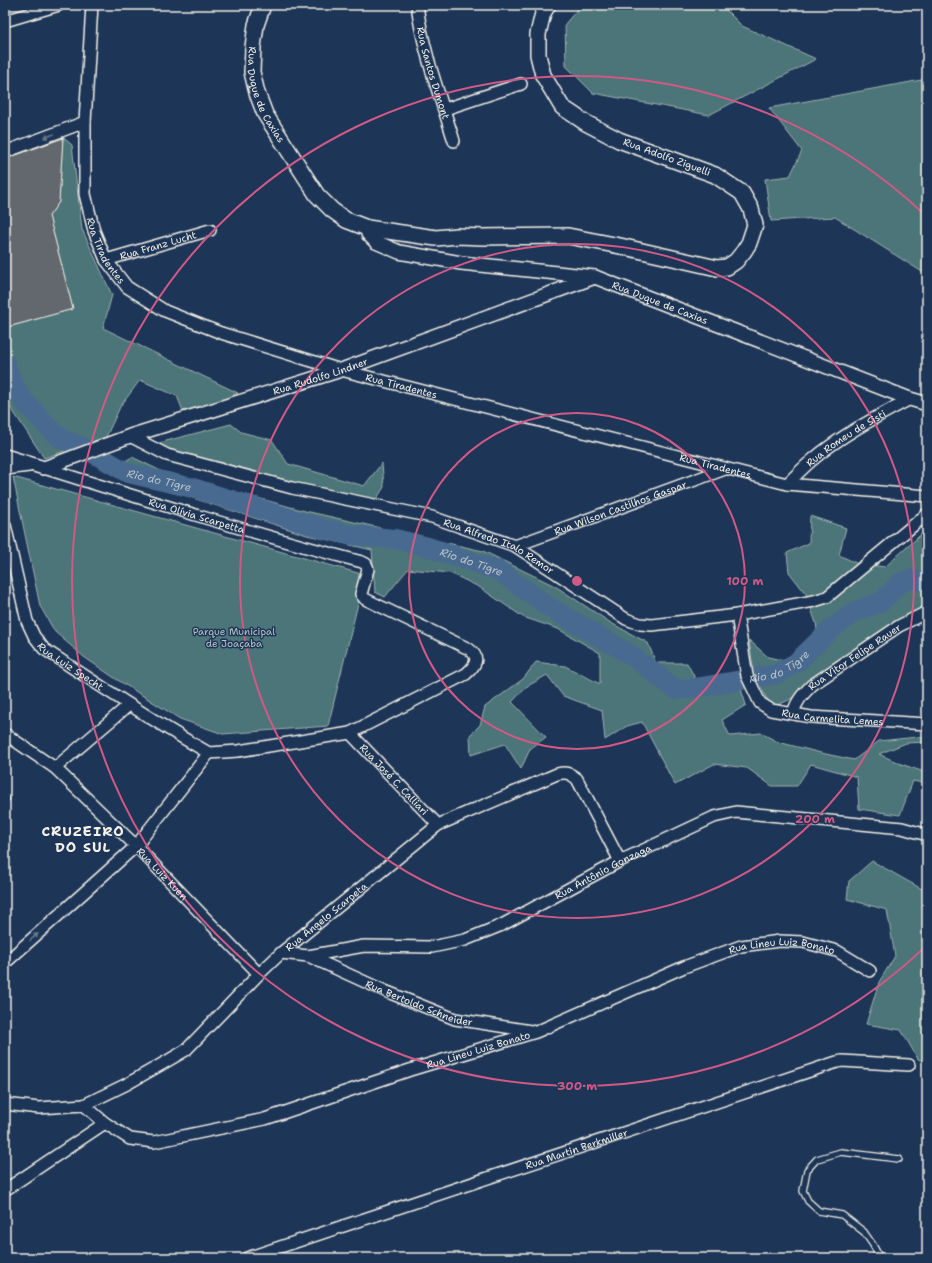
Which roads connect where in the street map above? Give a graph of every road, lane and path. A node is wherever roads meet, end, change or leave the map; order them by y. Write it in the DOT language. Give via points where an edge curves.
graph roads {
  1 [pos="59,5"];
  2 [pos="92,5"];
  3 [pos="263,5"];
  4 [pos="417,5"];
  5 [pos="548,5"];
  6 [pos="5,21"];
  7 [pos="521,84"];
  8 [pos="444,109"];
  9 [pos="85,122"];
  10 [pos="454,141"];
  11 [pos="5,152"];
  12 [pos="375,227"];
  13 [pos="210,230"];
  14 [pos="106,260"];
  15 [pos="595,277"];
  16 [pos="341,370"];
  17 [pos="910,399"];
  18 [pos="927,404"];
  19 [pos="130,436"];
  20 [pos="5,456"];
  21 [pos="38,466"];
  22 [pos="5,468"];
  23 [pos="725,469"];
  24 [pos="787,484"];
  25 [pos="927,496"];
  26 [pos="927,514"];
  27 [pos="5,524"];
  28 [pos="515,546"];
  29 [pos="927,612"];
  30 [pos="737,615"];
  31 [pos="129,705"];
  32 [pos="793,714"];
  33 [pos="927,724"];
  34 [pos="350,733"];
  35 [pos="5,734"];
  36 [pos="209,753"];
  37 [pos="55,768"];
  38 [pos="438,825"];
  39 [pos="927,836"];
  40 [pos="136,846"];
  41 [pos="620,861"];
  42 [pos="281,953"];
  43 [pos="308,956"];
  44 [pos="5,963"];
  45 [pos="870,971"];
  46 [pos="259,974"];
  47 [pos="536,1032"];
  48 [pos="908,1065"];
  49 [pos="5,1104"];
  50 [pos="84,1105"];
  51 [pos="105,1123"];
  52 [pos="899,1159"];
  53 [pos="5,1190"];
  54 [pos="247,1258"];
  55 [pos="880,1258"];
  1 -- 6 [label="street"];
  2 -- 9 [label="street, Rua Tiradentes"];
  3 -- 12 [label="main road, Rua Duque de Caxias" via="256,25 252,72 265,114 306,177 338,206 360,216"];
  4 -- 8 [label="street, Rua Santos Dumont" via="431,69"];
  5 -- 12 [label="main road, Rua Adolfo Ziguelli" via="543,13 538,34 538,55 543,75 562,107 619,140 715,175 742,193 751,209 754,225 750,243 744,251 727,267 716,268 568,236 483,238 457,236 439,231"];
  7 -- 8 [label="street"];
  8 -- 10 [label="street, Rua Santos Dumont"];
  9 -- 11 [label="street, one-way"];
  9 -- 14 [label="street, Rua Tiradentes" via="85,194 94,231"];
  12 -- 15 [label="street, Rua Duque de Caxias" via="368,234 376,242 399,252 461,264"];
  13 -- 14 [label="street, Rua Franz Lucht"];
  14 -- 16 [label="street, Rua Tiradentes" via="127,287 165,311 221,333"];
  15 -- 16 [label="street, Rua Rudolfo Lindner"];
  15 -- 17 [label="street, Rua Duque de Caxias"];
  16 -- 19 [label="street, Rua Rudolfo Lindner"];
  16 -- 23 [label="street, Rua Tiradentes"];
  17 -- 18 [label="street, Rua Duque de Caxias"];
  17 -- 24 [label="street, Rua Romeu de Sisti" via="811,460"];
  19 -- 21 [label="street, Rua Rudolfo Lindner" via="60,461"];
  19 -- 28 [label="street, Rua Alfredo Italo Remor" via="166,455 292,488 432,517"];
  20 -- 21 [label="street, Rua Olívia Scarpetta"];
  21 -- 22 [label="street, Rua Olívia Scarpetta"];
  21 -- 34 [label="street, Rua Olívia Scarpetta" via="175,510 362,562 368,569 361,594 365,599 474,652 476,663 466,674"];
  23 -- 24 [label="street, Rua Tiradentes"];
  23 -- 28 [label="street, Rua Wilson Castilhos Gaspar"];
  24 -- 25 [label="street, Rua Tiradentes"];
  26 -- 30 [label="street, Rua Alfredo Italo Remor" via="827,597"];
  27 -- 31 [label="street, Rua Luiz Specht" via="27,621 34,636 44,649"];
  28 -- 30 [label="street, Rua Alfredo Italo Remor" via="626,620 652,625"];
  29 -- 32 [label="street, Rua Vitor Felipe Rauer" via="899,626 812,685 801,695"];
  30 -- 32 [label="street, Rua Carmelita Lemes" via="747,676 760,703 771,710"];
  31 -- 36 [label="street, Rua Luiz Specht"];
  31 -- 37 [label="street"];
  32 -- 33 [label="street, Rua Carmelita Lemes"];
  34 -- 36 [label="street" via="238,751"];
  34 -- 38 [label="street, Rua José C. Calliari"];
  35 -- 37 [label="street, Rua Luiz Kuen"];
  36 -- 40 [label="street"];
  37 -- 40 [label="street, Rua Luiz Kuen"];
  38 -- 41 [label="street, Rua Ângelo Scarpeta" via="557,774 571,774 577,778"];
  38 -- 42 [label="street, Rua Ângelo Scarpeta"];
  39 -- 41 [label="street, Rua Antônio Gonzaga" via="902,828 736,812 714,817"];
  44 -- 40 [label="street, one-way"];
  40 -- 46 [label="street, Rua Luiz Kuen"];
  41 -- 43 [label="street, Rua Antônio Gonzaga" via="502,924 464,940 432,947 364,946"];
  42 -- 43 [label="street, Rua Antônio Gonzaga"];
  42 -- 46 [label="street, Rua Ângelo Scarpeta"];
  43 -- 47 [label="street, Rua Bertoldo Schneider" via="384,991 455,1019"];
  45 -- 47 [label="street, Rua Lineu Luiz Bonato" via="837,951 803,942 780,941 741,946 684,967"];
  46 -- 50 [label="street, Rua Ângelo Scarpeta" via="186,1050"];
  47 -- 51 [label="street, Rua Lineu Luiz Bonato" via="410,1070 266,1119 154,1142 130,1140"];
  48 -- 54 [label="street, Rua Martin Berkmiller" via="837,1062"];
  49 -- 50 [label="street, Rua Ângelo Scarpeta" via="39,1108"];
  50 -- 51 [label="street, Rua Lineu Luiz Bonato"];
  51 -- 53 [label="street"];
  52 -- 55 [label="lane" via="841,1152 817,1159 807,1170 803,1191 808,1201 819,1211 842,1215 864,1232"];
}
